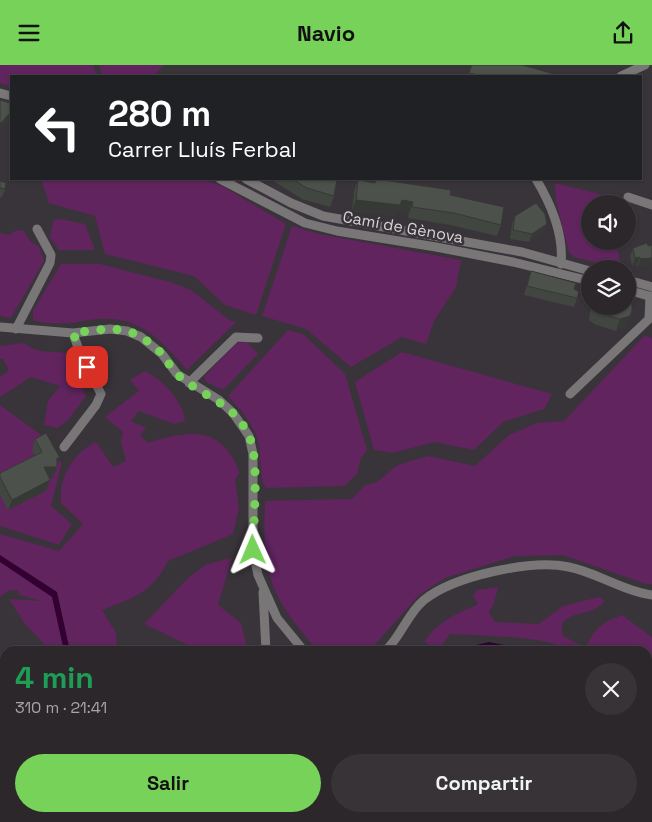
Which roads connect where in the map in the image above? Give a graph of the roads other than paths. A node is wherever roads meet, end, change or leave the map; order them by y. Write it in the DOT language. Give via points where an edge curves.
graph roads {
  1 [pos="645,65"];
  2 [pos="623,75"];
  3 [pos="222,180"];
  4 [pos="248,180"];
  5 [pos="536,180"];
  6 [pos="636,200"];
  7 [pos="652,205"];
  8 [pos="37,229"];
  9 [pos="561,264"];
  10 [pos="581,269"];
  11 [pos="581,279"];
  12 [pos="636,285"];
  13 [pos="636,291"];
  14 [pos="651,293"];
  15 [pos="0,327"];
  16 [pos="16,329"];
  17 [pos="73,333"];
  18 [pos="258,338"];
  19 [pos="188,383"];
  20 [pos="570,393"];
  21 [pos="64,447"];
  22 [pos="263,589"];
  23 [pos="652,595"];
  24 [pos="278,620"];
  25 [pos="263,630"];
  26 [pos="265,646"];
  27 [pos="300,646"];
  28 [pos="389,646"];
  1 -- 2 [label="street"];
  3 -- 11 [label="street, Camí de Gènova" via="305,223 504,260"];
  4 -- 9 [label="street, Camí de Gènova" via="323,216 522,252"];
  5 -- 9 [label="street" via="556,221 562,249"];
  6 -- 7 [label="street"];
  8 -- 16 [label="street" via="51,255 50,263"];
  9 -- 10 [label="street, Camí de Gènova"];
  12 -- 14 [label="street"];
  13 -- 14 [label="street"];
  14 -- 20 [label="street" via="649,319"];
  15 -- 16 [label="street"];
  16 -- 17 [label="street"];
  17 -- 19 [label="street" via="110,329 142,337"];
  17 -- 21 [label="street" via="101,394"];
  18 -- 19 [label="street" via="236,337"];
  19 -- 22 [label="street" via="219,400 249,436 253,454 253,550"];
  22 -- 24 [label="street"];
  22 -- 25 [label="street"];
  23 -- 28 [label="street" via="570,567 547,564 514,567 456,583 435,593 420,605"];
  24 -- 25 [label="street"];
  24 -- 27 [label="street"];
  25 -- 26 [label="street"];
}
